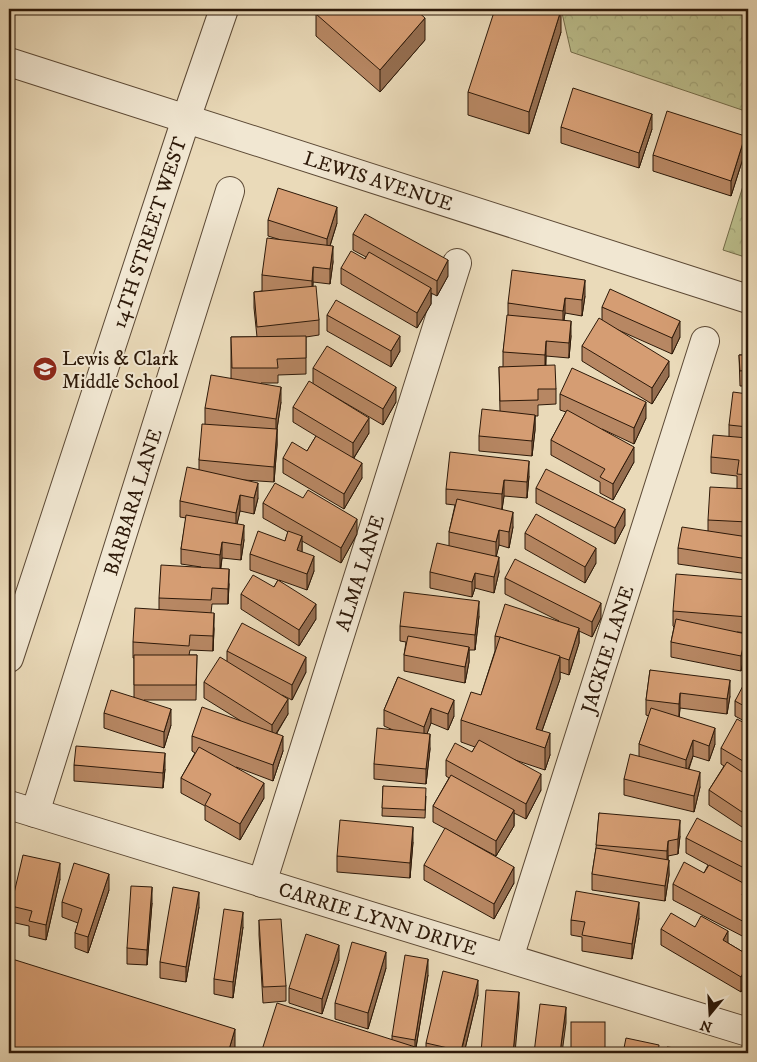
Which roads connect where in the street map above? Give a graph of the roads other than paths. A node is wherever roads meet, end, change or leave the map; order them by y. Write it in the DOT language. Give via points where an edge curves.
graph roads {
  1 [pos="224,9"];
  2 [pos="9,62"];
  3 [pos="186,119"];
  4 [pos="230,191"];
  5 [pos="458,264"];
  6 [pos="748,299"];
  7 [pos="705,341"];
  8 [pos="9,658"];
  9 [pos="9,805"];
  10 [pos="35,813"];
  11 [pos="262,883"];
  12 [pos="509,958"];
  13 [pos="746,1025"];
  1 -- 3 [label="street, 14TH STREET WEST"];
  2 -- 3 [label="street, LEWIS AVENUE"];
  3 -- 6 [label="street, LEWIS AVENUE"];
  3 -- 8 [label="street, 14TH STREET WEST"];
  4 -- 10 [label="street, BARBARA LANE"];
  5 -- 11 [label="street, ALMA LANE"];
  7 -- 12 [label="street, JACKIE LANE"];
  9 -- 10 [label="street, CARRIE LYNN DRIVE"];
  10 -- 11 [label="street, CARRIE LYNN DRIVE"];
  11 -- 12 [label="street, CARRIE LYNN DRIVE"];
  12 -- 13 [label="street, CARRIE LYNN DRIVE"];
}
